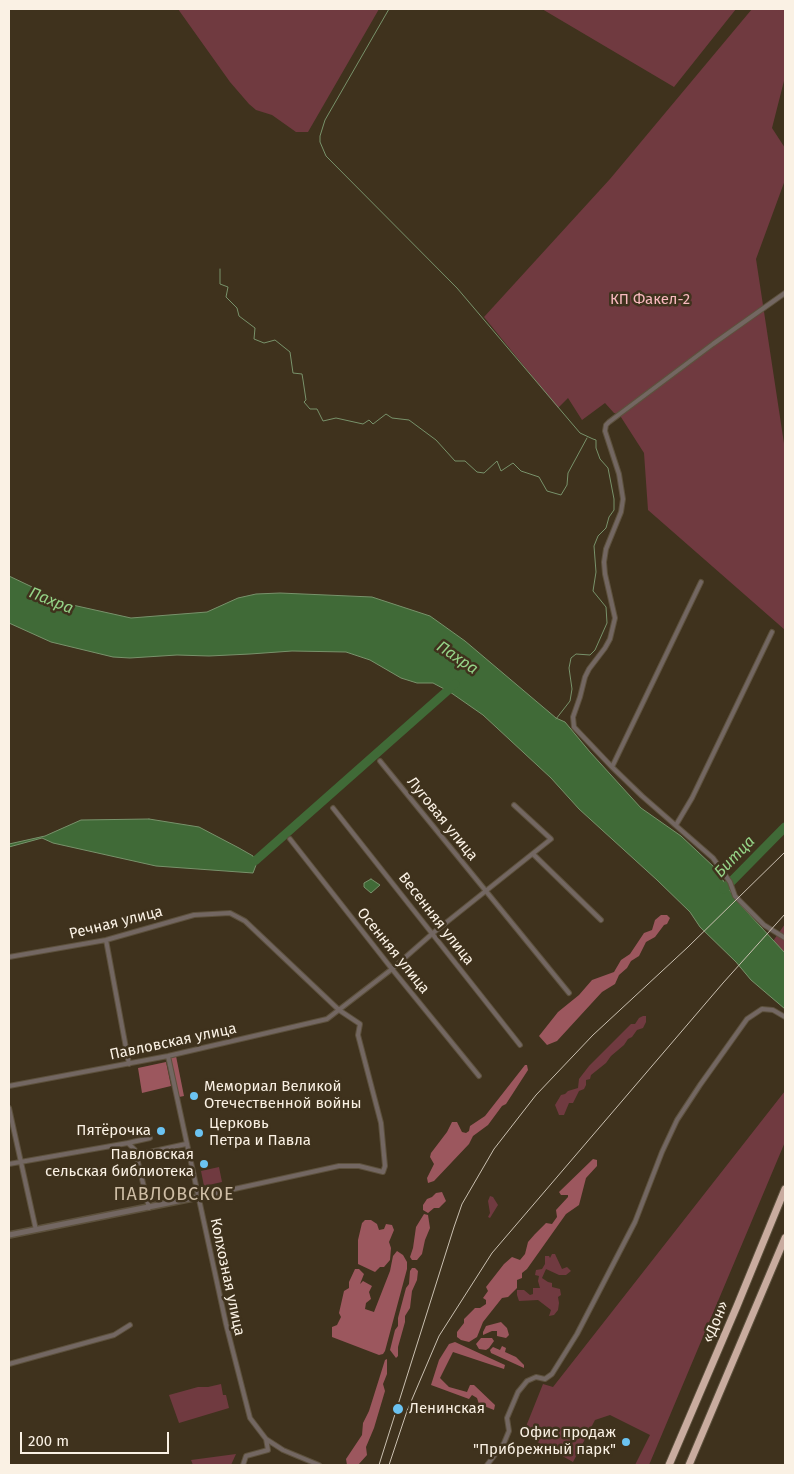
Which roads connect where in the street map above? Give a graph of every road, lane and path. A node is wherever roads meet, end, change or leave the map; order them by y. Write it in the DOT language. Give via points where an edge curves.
graph roads {
  1 [pos="785,293"];
  2 [pos="700,582"];
  3 [pos="772,632"];
  4 [pos="380,761"];
  5 [pos="612,767"];
  6 [pos="514,805"];
  7 [pos="333,808"];
  8 [pos="676,825"];
  9 [pos="290,839"];
  10 [pos="533,854"];
  11 [pos="486,891"];
  12 [pos="601,920"];
  13 [pos="433,934"];
  14 [pos="785,938"];
  15 [pos="106,940"];
  16 [pos="9,957"];
  17 [pos="392,969"];
  18 [pos="569,993"];
  19 [pos="339,1010"];
  20 [pos="785,1018"];
  21 [pos="520,1045"];
  22 [pos="168,1056"];
  23 [pos="129,1064"];
  24 [pos="479,1076"];
  25 [pos="9,1086"];
  26 [pos="9,1108"];
  27 [pos="150,1138"];
  28 [pos="128,1143"];
  29 [pos="186,1144"];
  30 [pos="136,1155"];
  31 [pos="20,1162"];
  32 [pos="9,1164"];
  33 [pos="785,1189"];
  34 [pos="198,1197"];
  35 [pos="148,1208"];
  36 [pos="36,1230"];
  37 [pos="9,1235"];
  38 [pos="785,1238"];
  39 [pos="130,1325"];
  40 [pos="9,1364"];
  41 [pos="266,1439"];
  42 [pos="243,1465"];
  43 [pos="319,1465"];
  44 [pos="486,1465"];
  45 [pos="669,1465"];
  46 [pos="689,1465"];
  1 -- 5 [label="street" via="606,425 623,499 604,562 615,618 606,648 585,677 573,717 574,726"];
  2 -- 5 [label="street"];
  3 -- 8 [label="street"];
  4 -- 11 [label="street, Луговая улица"];
  5 -- 8 [label="street"];
  6 -- 10 [label="street" via="551,840"];
  7 -- 13 [label="street, Весенняя улица"];
  8 -- 14 [label="street" via="713,858 730,882 735,896 764,925"];
  9 -- 17 [label="street, Осенняя улица"];
  10 -- 11 [label="street"];
  10 -- 12 [label="street"];
  11 -- 13 [label="street"];
  11 -- 18 [label="street, Луговая улица"];
  13 -- 17 [label="street"];
  13 -- 21 [label="street, Весенняя улица"];
  15 -- 16 [label="street, Речная улица"];
  15 -- 19 [label="street, Речная улица" via="194,915 230,913 245,921"];
  15 -- 23 [label="street"];
  17 -- 19 [label="street"];
  17 -- 24 [label="street, Осенняя улица"];
  19 -- 22 [label="street, Павловская улица" via="327,1019"];
  19 -- 34 [label="street" via="360,1024 358,1035 381,1123 383,1172 359,1166 339,1166"];
  20 -- 44 [label="street" via="773,1010 762,1009 747,1019 700,1085 677,1120 635,1222 577,1334 552,1374 546,1379 536,1377 527,1381 518,1392 508,1418 509,1431 504,1444"];
  22 -- 23 [label="street, Павловская улица"];
  22 -- 29 [label="street, Колхозная улица"];
  23 -- 25 [label="street, Павловская улица"];
  26 -- 31 [label="street"];
  27 -- 28 [label="street"];
  28 -- 30 [label="street"];
  28 -- 31 [label="street"];
  29 -- 30 [label="street"];
  29 -- 34 [label="street, Колхозная улица"];
  30 -- 35 [label="street"];
  31 -- 32 [label="street"];
  31 -- 36 [label="street"];
  33 -- 45 [label="highway, «Дон»"];
  34 -- 35 [label="street"];
  34 -- 41 [label="street, Колхозная улица" via="238,1378 250,1418"];
  35 -- 36 [label="street"];
  36 -- 37 [label="street"];
  38 -- 46 [label="highway"];
  39 -- 40 [label="street" via="114,1335"];
  41 -- 42 [label="street" via="268,1450 246,1456"];
  41 -- 43 [label="street, Колхозная улица"];
}
